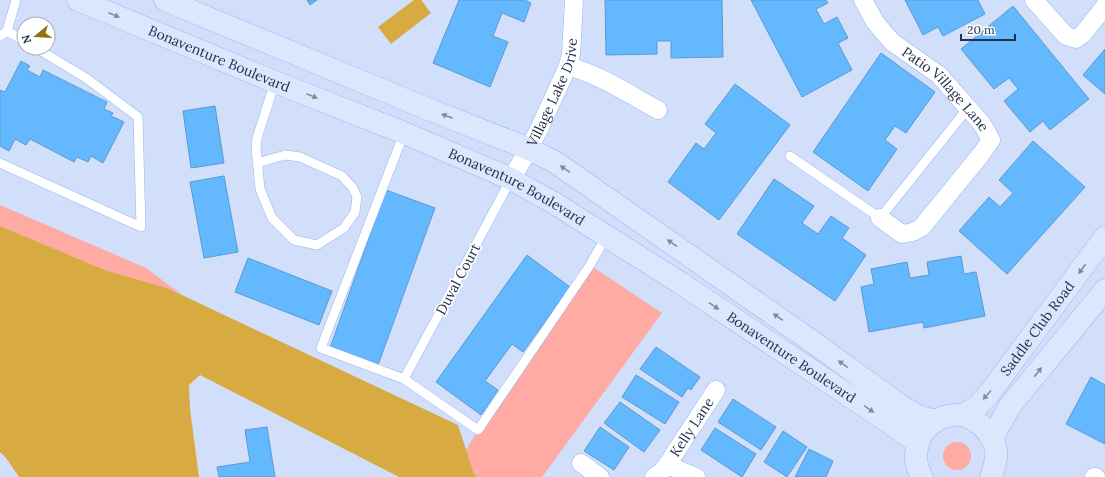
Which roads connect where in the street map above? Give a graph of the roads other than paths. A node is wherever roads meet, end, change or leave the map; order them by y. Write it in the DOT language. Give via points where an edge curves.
graph roads {
  1 [pos="16,0"];
  2 [pos="78,0"];
  3 [pos="165,0"];
  4 [pos="574,0"];
  5 [pos="863,0"];
  6 [pos="1034,0"];
  7 [pos="1105,6"];
  8 [pos="4,34"];
  9 [pos="16,38"];
  10 [pos="49,56"];
  11 [pos="568,66"];
  12 [pos="276,82"];
  13 [pos="968,108"];
  14 [pos="658,110"];
  15 [pos="405,133"];
  16 [pos="529,148"];
  17 [pos="790,156"];
  18 [pos="0,163"];
  19 [pos="257,163"];
  20 [pos="511,179"];
  21 [pos="880,218"];
  22 [pos="606,236"];
  23 [pos="1105,237"];
  24 [pos="1105,290"];
  25 [pos="404,379"];
  26 [pos="716,390"];
  27 [pos="963,415"];
  28 [pos="936,421"];
  29 [pos="992,438"];
  30 [pos="918,443"];
  31 [pos="581,464"];
  32 [pos="667,464"];
  33 [pos="998,473"];
  34 [pos="919,475"];
  35 [pos="600,477"];
  36 [pos="654,477"];
  37 [pos="696,477"];
  1 -- 8 [label="lane"];
  2 -- 12 [label="main road, Bonaventure Boulevard, one-way"];
  16 -- 3 [label="main road, Bonaventure Boulevard, one-way"];
  4 -- 11 [label="street, Village Lake Drive"];
  5 -- 13 [label="street, Patio Village Lane" via="875,22 892,42 939,75"];
  6 -- 7 [label="street" via="1066,36 1076,39"];
  8 -- 9 [label="lane"];
  10 -- 18 [label="lane" via="86,78 138,116 141,227"];
  11 -- 14 [label="street" via="597,77"];
  11 -- 16 [label="street, Village Lake Drive"];
  12 -- 15 [label="main road, Bonaventure Boulevard, one-way"];
  12 -- 19 [label="lane" via="258,132"];
  13 -- 21 [label="lane"];
  13 -- 21 [label="street, Patio Village Lane" via="982,124 991,140 982,153 922,227 902,234"];
  15 -- 20 [label="main road, Bonaventure Boulevard"];
  15 -- 25 [label="lane" via="321,348"];
  16 -- 20 [label="street, Village Lake Drive"];
  28 -- 16 [label="main road, Bonaventure Boulevard, one-way" via="918,416 901,406 804,335 555,162"];
  17 -- 21 [label="lane, Patio Village Lane"];
  19 -- 19 [label="lane" via="260,189 272,218 294,240 317,245 344,228 355,212 357,198 353,188 342,176 300,157 285,156"];
  20 -- 22 [label="main road, Bonaventure Boulevard"];
  20 -- 25 [label="lane, Duval Court"];
  22 -- 25 [label="lane" via="590,265 478,430"];
  22 -- 30 [label="main road, Bonaventure Boulevard, one-way" via="688,288"];
  23 -- 27 [label="main road, Saddle Club Road, one-way" via="991,391 978,406"];
  29 -- 24 [label="main road, Saddle Club Road, one-way" via="1010,406"];
  26 -- 32 [label="street, Kelly Lane"];
  27 -- 28 [label="main road" via="946,416"];
  27 -- 29 [label="main road" via="978,422"];
  28 -- 30 [label="main road" via="922,434"];
  29 -- 33 [label="main road"];
  30 -- 34 [label="main road" via="916,463"];
  31 -- 35 [label="street"];
  32 -- 36 [label="street, Kelly Lane"];
  32 -- 37 [label="street, Kelly Lane"];
}
